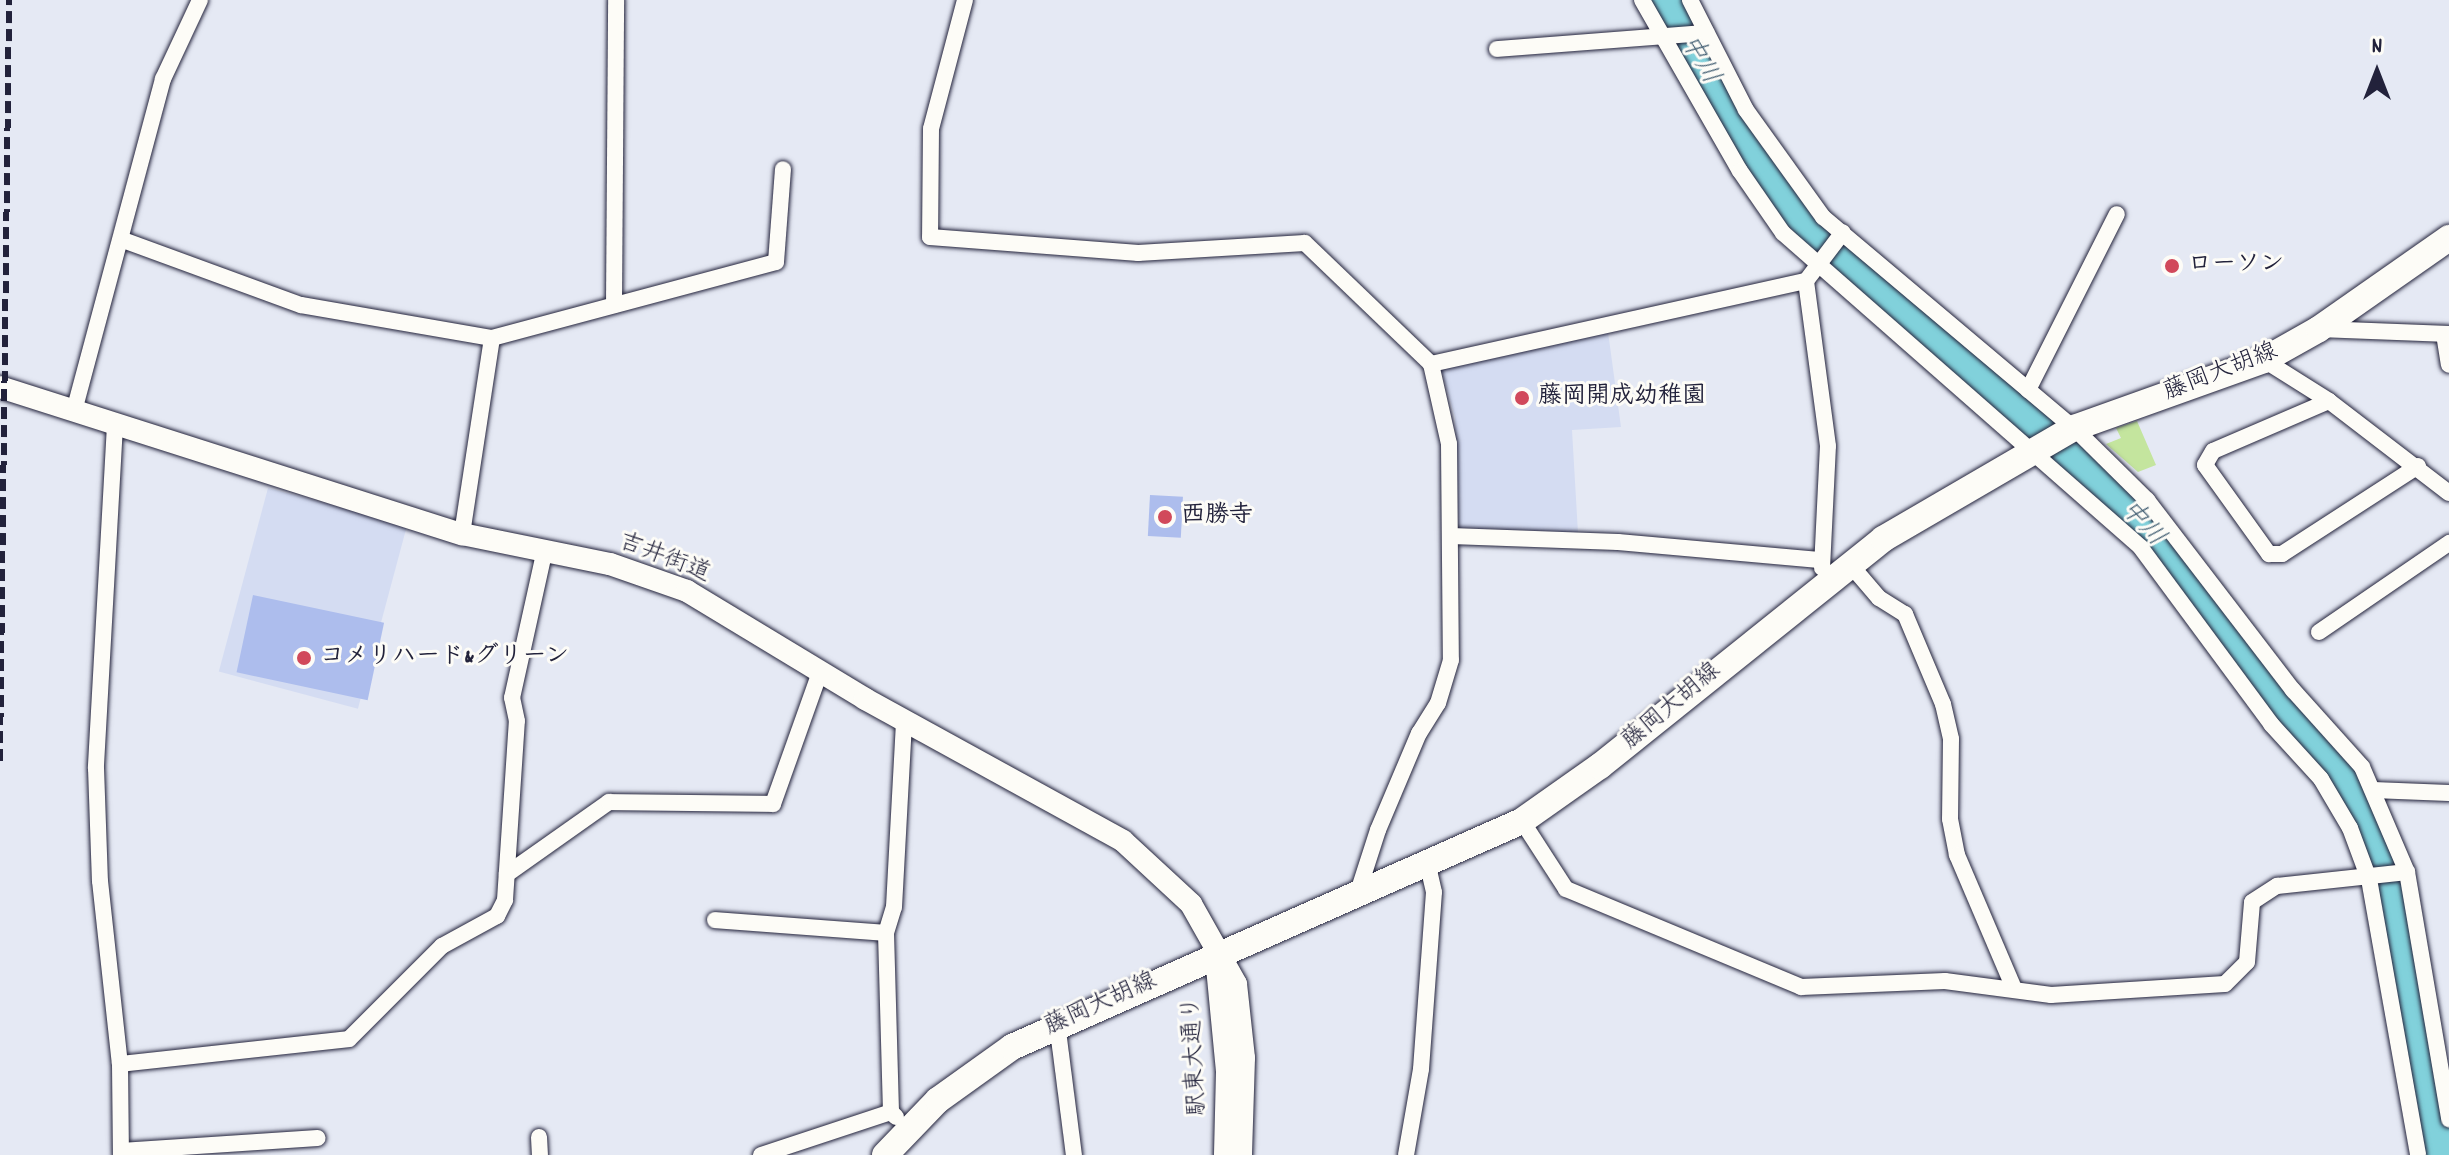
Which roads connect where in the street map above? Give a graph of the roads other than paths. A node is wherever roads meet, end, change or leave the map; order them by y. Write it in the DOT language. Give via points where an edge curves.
graph roads {
  1 [pos="200,0"];
  2 [pos="616,0"];
  3 [pos="965,0"];
  4 [pos="1642,0"];
  5 [pos="1690,0"];
  6 [pos="1706,33"];
  7 [pos="1662,34"];
  8 [pos="1497,49"];
  9 [pos="783,169"];
  10 [pos="2117,214"];
  11 [pos="1843,232"];
  12 [pos="2449,238"];
  13 [pos="123,240"];
  14 [pos="1818,268"];
  15 [pos="1806,281"];
  16 [pos="614,305"];
  17 [pos="2319,329"];
  18 [pos="2446,334"];
  19 [pos="492,338"];
  20 [pos="2264,360"];
  21 [pos="1431,364"];
  22 [pos="2449,365"];
  23 [pos="0,387"];
  24 [pos="2028,390"];
  25 [pos="2329,401"];
  26 [pos="74,411"];
  27 [pos="115,425"];
  28 [pos="2050,442"];
  29 [pos="2418,466"];
  30 [pos="2449,493"];
  31 [pos="462,534"];
  32 [pos="1451,536"];
  33 [pos="2449,543"];
  34 [pos="545,549"];
  35 [pos="1849,563"];
  36 [pos="1823,570"];
  37 [pos="2319,632"];
  38 [pos="820,672"];
  39 [pos="904,721"];
  40 [pos="2373,790"];
  41 [pos="2449,793"];
  42 [pos="1522,821"];
  43 [pos="1428,866"];
  44 [pos="2407,872"];
  45 [pos="507,874"];
  46 [pos="2369,879"];
  47 [pos="1357,896"];
  48 [pos="715,920"];
  49 [pos="886,933"];
  50 [pos="1216,955"];
  51 [pos="2013,986"];
  52 [pos="1057,1023"];
  53 [pos="120,1064"];
  54 [pos="2449,1119"];
  55 [pos="900,1120"];
  56 [pos="539,1137"];
  57 [pos="318,1138"];
  58 [pos="121,1153"];
  59 [pos="540,1155"];
  60 [pos="761,1155"];
  61 [pos="885,1155"];
  62 [pos="1074,1155"];
  63 [pos="1225,1155"];
  64 [pos="1241,1155"];
  65 [pos="1406,1155"];
  66 [pos="2418,1155"];
  1 -- 13 [label="street" via="163,79"];
  2 -- 16 [label="street"];
  3 -- 21 [label="street" via="931,129 930,237 1138,253 1305,243"];
  4 -- 7 [label="street"];
  5 -- 6 [label="street"];
  6 -- 7 [label="street"];
  6 -- 11 [label="street" via="1764,138 1823,217"];
  7 -- 8 [label="street"];
  7 -- 14 [label="street" via="1740,171 1783,233"];
  9 -- 16 [label="street" via="776,262"];
  10 -- 24 [label="street"];
  11 -- 14 [label="street"];
  11 -- 24 [label="street"];
  12 -- 17 [label="main road, 藤岡大胡線"];
  13 -- 19 [label="street" via="301,305"];
  13 -- 26 [label="street"];
  14 -- 15 [label="street"];
  14 -- 28 [label="street"];
  15 -- 21 [label="street"];
  15 -- 36 [label="street" via="1828,446"];
  16 -- 19 [label="street"];
  17 -- 18 [label="street"];
  17 -- 20 [label="main road, 藤岡大胡線"];
  18 -- 22 [label="street"];
  19 -- 31 [label="street"];
  20 -- 25 [label="street"];
  20 -- 28 [label="main road, 藤岡大胡線"];
  21 -- 32 [label="street" via="1449,444"];
  23 -- 26 [label="main road, 吉井街道"];
  24 -- 28 [label="street"];
  25 -- 29 [label="street"];
  25 -- 29 [label="street" via="2213,451 2205,465 2269,554 2282,554"];
  26 -- 27 [label="main road, 吉井街道"];
  27 -- 31 [label="main road, 吉井街道"];
  27 -- 53 [label="street" via="96,768 100,881"];
  28 -- 35 [label="main road, 藤岡大胡線"];
  28 -- 40 [label="street" via="2147,500 2293,690 2362,767"];
  28 -- 46 [label="street" via="2141,548 2271,724 2321,779 2350,828"];
  29 -- 30 [label="street"];
  31 -- 34 [label="main road, 吉井街道"];
  32 -- 36 [label="street" via="1618,542"];
  32 -- 47 [label="street" via="1451,660 1438,703 1419,733 1378,830"];
  33 -- 37 [label="street"];
  34 -- 38 [label="main road, 吉井街道" via="687,591"];
  34 -- 45 [label="street" via="512,698 517,721"];
  35 -- 36 [label="main road, 藤岡大胡線"];
  35 -- 51 [label="street" via="1879,598 1905,614 1943,704 1951,739 1950,819 1957,855"];
  36 -- 42 [label="main road, 藤岡大胡線" via="1600,766"];
  38 -- 39 [label="main road, 吉井街道"];
  38 -- 45 [label="street" via="773,804 609,802"];
  39 -- 49 [label="street" via="894,907"];
  39 -- 50 [label="main road, 吉井街道" via="1123,841 1191,904"];
  40 -- 41 [label="street"];
  40 -- 44 [label="street"];
  42 -- 43 [label="main road, 藤岡大胡線"];
  42 -- 51 [label="street" via="1566,889 1801,987 1945,981"];
  43 -- 47 [label="main road, 藤岡大胡線"];
  43 -- 65 [label="street" via="1434,892 1421,1069"];
  44 -- 46 [label="street"];
  44 -- 54 [label="street"];
  45 -- 53 [label="street" via="505,900 497,916 442,946 349,1039"];
  46 -- 51 [label="street" via="2277,886 2252,902 2247,962 2225,984 2051,995"];
  46 -- 66 [label="street"];
  47 -- 50 [label="main road, 藤岡大胡線"];
  48 -- 49 [label="street"];
  49 -- 55 [label="street"];
  50 -- 52 [label="main road, 藤岡大胡線"];
  50 -- 63 [label="main road, 駅東大通り" via="1227,1072"];
  50 -- 64 [label="main road, 吉井街道" via="1236,984 1244,1058"];
  52 -- 55 [label="main road, 藤岡大胡線"];
  52 -- 62 [label="street"];
  53 -- 58 [label="street"];
  55 -- 60 [label="street"];
  55 -- 61 [label="main road, 藤岡大胡線"];
  56 -- 59 [label="street"];
  57 -- 58 [label="street"];
}
